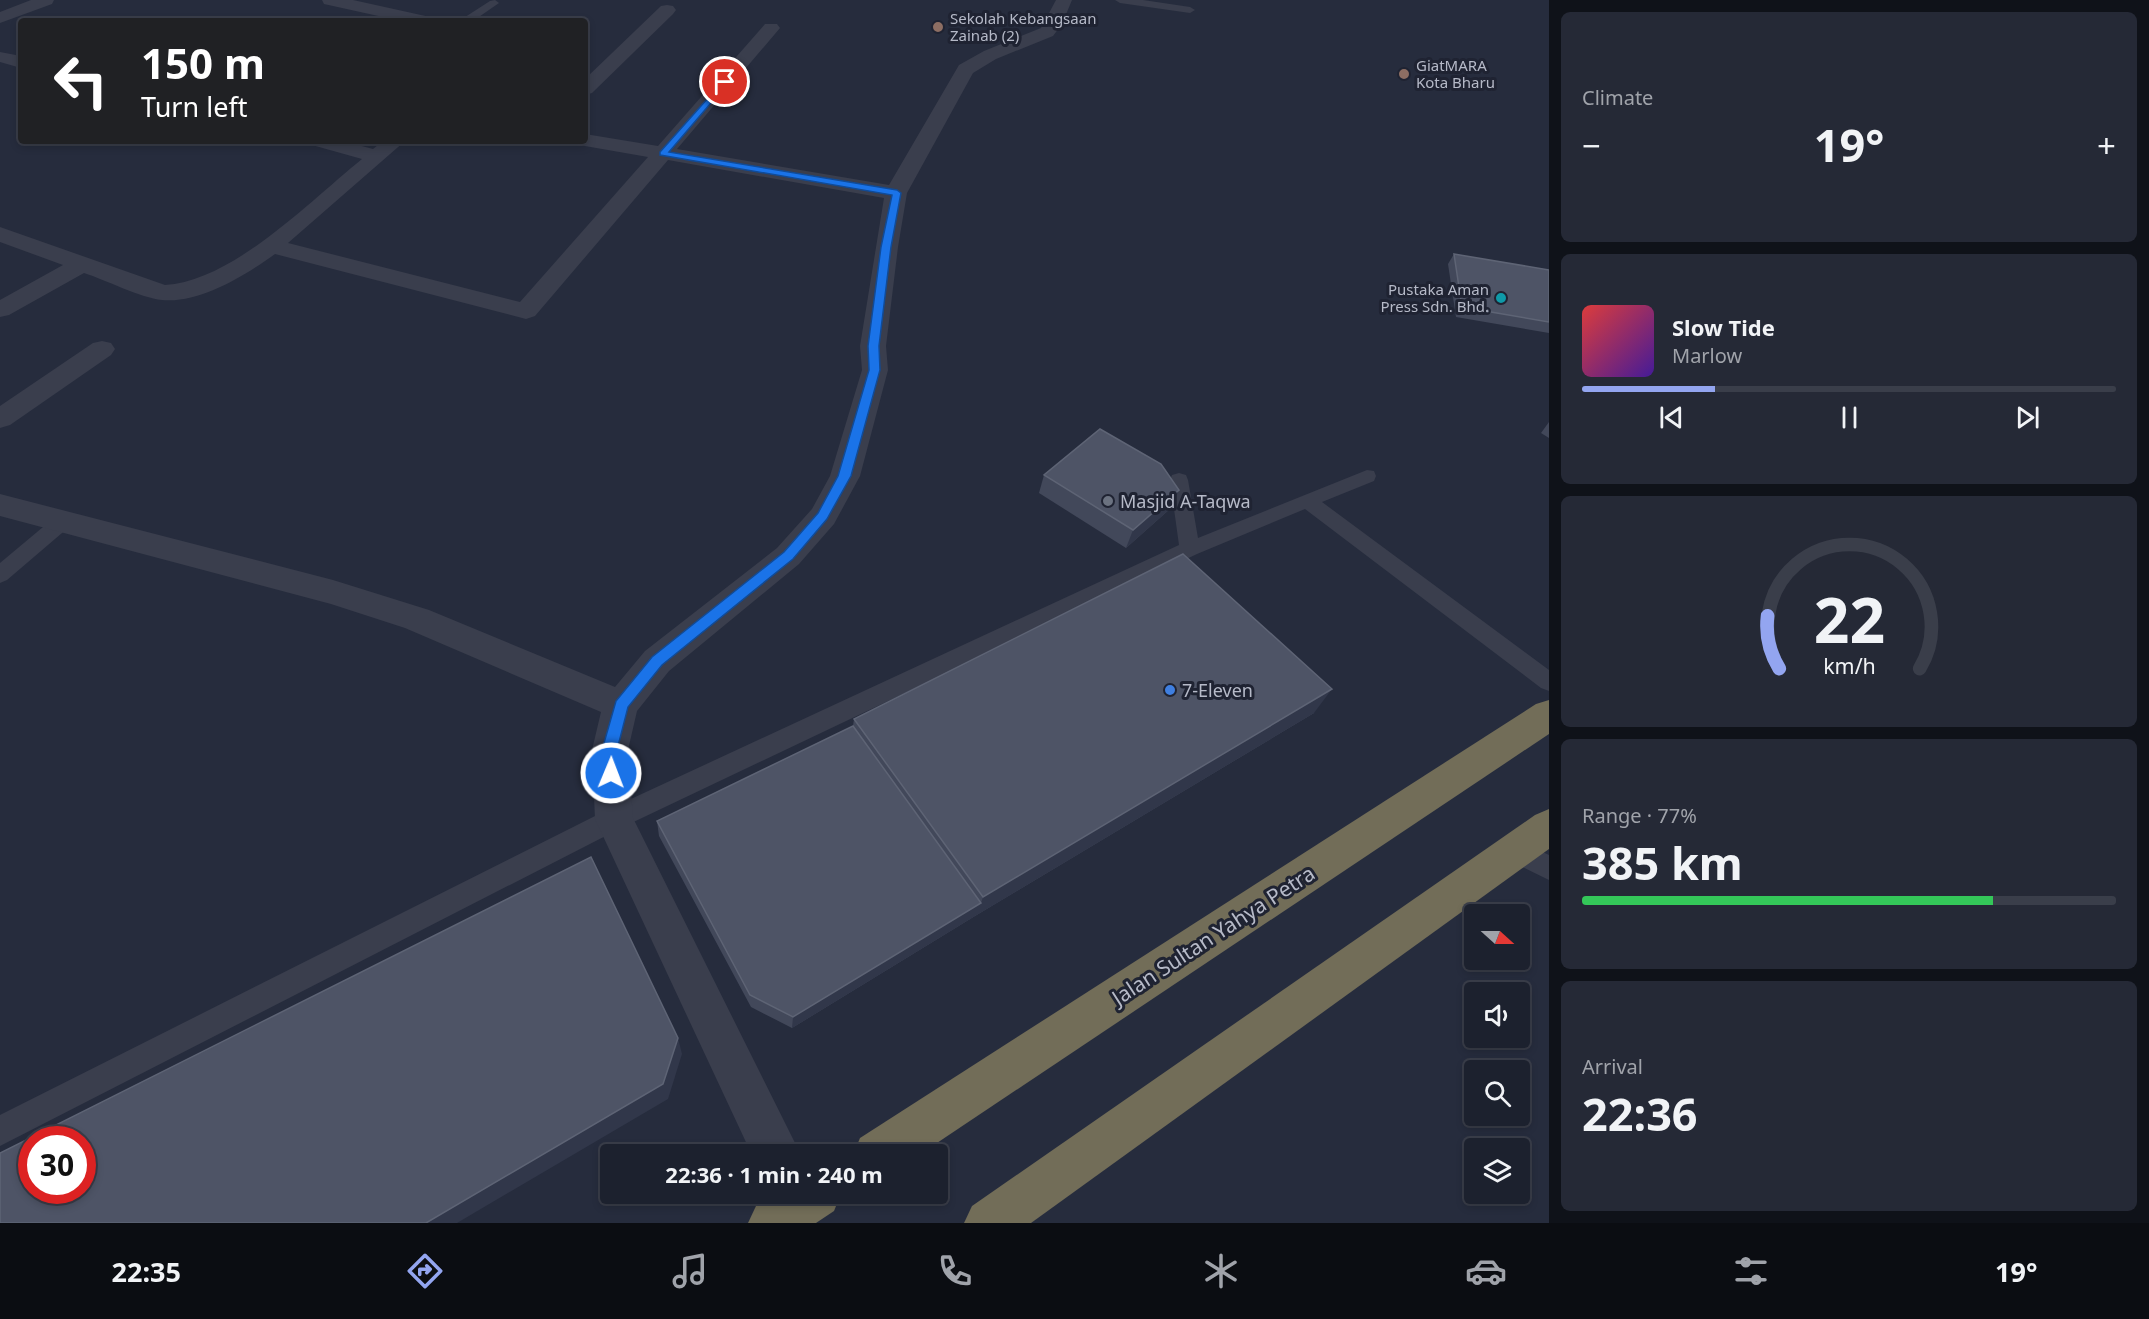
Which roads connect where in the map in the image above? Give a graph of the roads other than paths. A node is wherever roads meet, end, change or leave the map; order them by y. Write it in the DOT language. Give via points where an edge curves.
graph roads {
  1 [pos="46,0"];
  2 [pos="330,0"];
  3 [pos="1064,0"];
  4 [pos="1120,0"];
  5 [pos="1151,2"];
  6 [pos="494,3"];
  7 [pos="668,10"];
  8 [pos="1190,10"];
  9 [pos="0,18"];
  10 [pos="411,18"];
  11 [pos="470,18"];
  12 [pos="771,28"];
  13 [pos="0,57"];
  14 [pos="18,61"];
  15 [pos="588,86"];
  16 [pos="588,140"];
  17 [pos="330,144"];
  18 [pos="391,144"];
  19 [pos="663,153"];
  20 [pos="376,156"];
  21 [pos="897,193"];
  22 [pos="0,234"];
  23 [pos="271,246"];
  24 [pos="82,264"];
  25 [pos="0,310"];
  26 [pos="102,349"];
  27 [pos="0,419"];
  28 [pos="1367,476"];
  29 [pos="1179,480"];
  30 [pos="1308,501"];
  31 [pos="0,505"];
  32 [pos="62,522"];
  33 [pos="1190,549"];
  34 [pos="0,575"];
  35 [pos="1549,682"];
  36 [pos="621,705"];
  37 [pos="1549,715"];
  38 [pos="614,819"];
  39 [pos="1538,848"];
  40 [pos="0,1131"];
  41 [pos="772,1144"];
  42 [pos="894,1144"];
  43 [pos="989,1223"];
  1 -- 9 [label="street"];
  2 -- 10 [label="street"];
  3 -- 21 [label="street" via="1047,32 966,69"];
  4 -- 5 [label="lane"];
  5 -- 8 [label="lane"];
  6 -- 11 [label="lane"];
  7 -- 15 [label="street"];
  12 -- 19 [label="street"];
  13 -- 14 [label="street"];
  16 -- 19 [label="street"];
  17 -- 20 [label="street"];
  18 -- 20 [label="street"];
  19 -- 21 [label="street"];
  19 -- 23 [label="street" via="526,311"];
  20 -- 23 [label="street"];
  21 -- 36 [label="street" via="886,247 874,370 844,476 823,516 788,556 657,661"];
  22 -- 24 [label="street"];
  23 -- 24 [label="street" via="247,263 190,291 163,293"];
  24 -- 25 [label="street"];
  26 -- 27 [label="street"];
  28 -- 30 [label="lane"];
  29 -- 33 [label="lane"];
  30 -- 33 [label="lane"];
  30 -- 35 [label="lane"];
  31 -- 32 [label="street"];
  32 -- 34 [label="lane"];
  32 -- 36 [label="street" via="333,592 417,619"];
  33 -- 38 [label="lane"];
  36 -- 38 [label="street" via="610,750"];
  37 -- 42 [label="highway, Jalan Sultan Yahya Petra"];
  38 -- 40 [label="lane"];
  38 -- 41 [label="street"];
  39 -- 43 [label="highway"];
}
